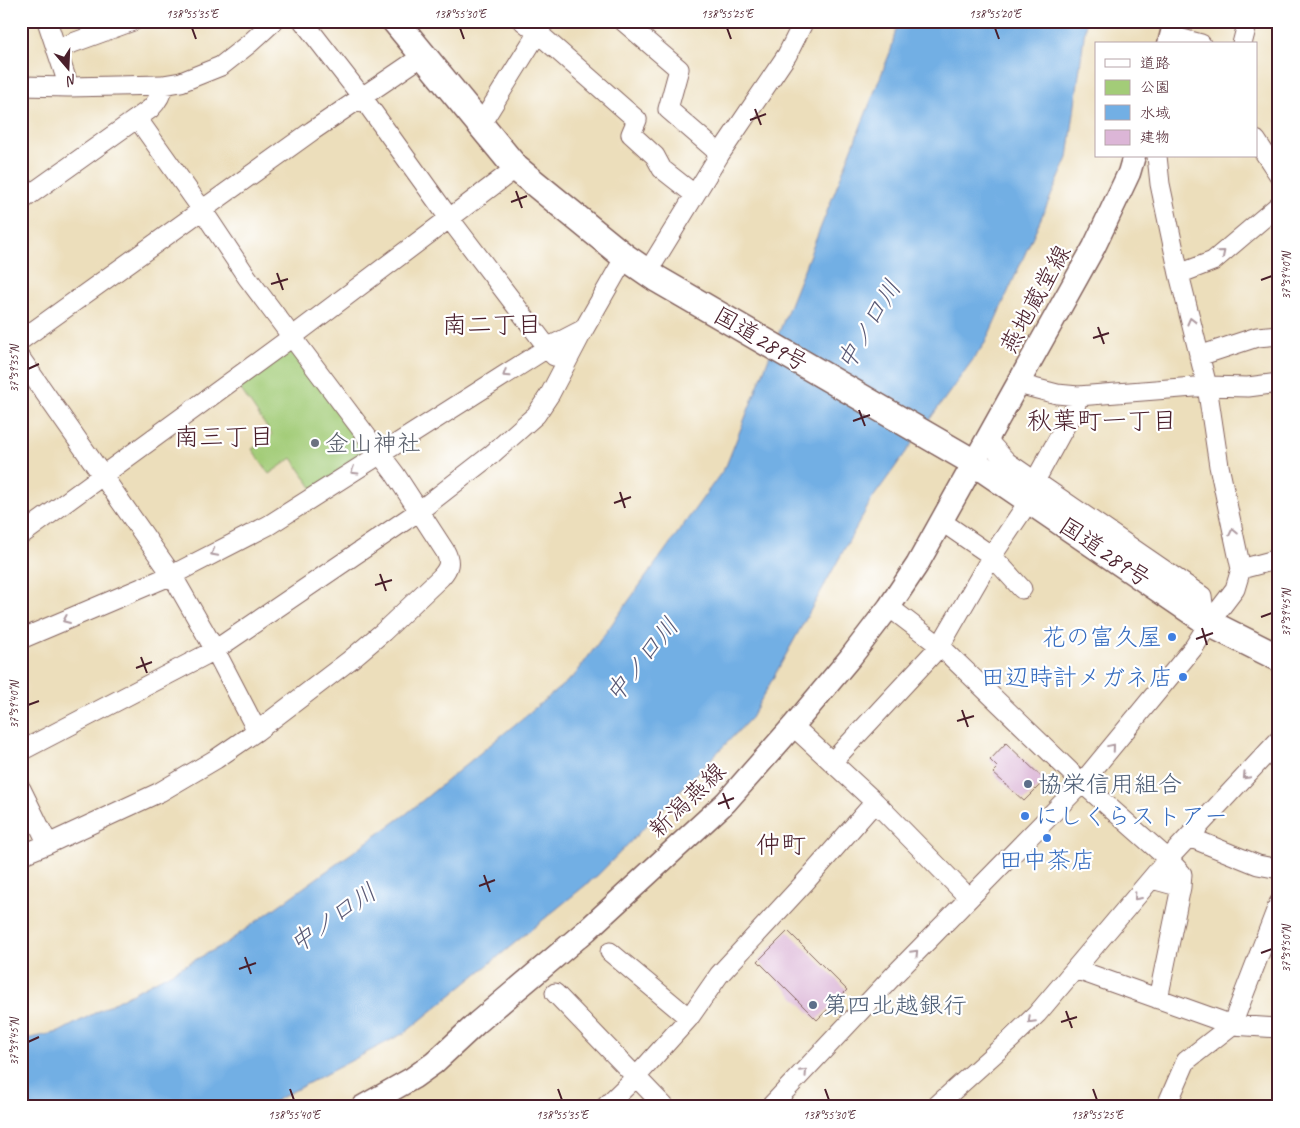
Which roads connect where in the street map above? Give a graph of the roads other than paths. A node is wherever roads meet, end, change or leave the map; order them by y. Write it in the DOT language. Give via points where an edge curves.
graph roads {
  1 [pos="47,21"];
  2 [pos="133,21"];
  3 [pos="274,21"];
  4 [pos="303,21"];
  5 [pos="395,21"];
  6 [pos="523,21"];
  7 [pos="623,21"];
  8 [pos="804,21"];
  9 [pos="1248,21"];
  10 [pos="542,27"];
  11 [pos="1172,34"];
  12 [pos="1196,42"];
  13 [pos="1243,42"];
  14 [pos="56,49"];
  15 [pos="424,55"];
  16 [pos="163,85"];
  17 [pos="21,86"];
  18 [pos="69,87"];
  19 [pos="362,97"];
  20 [pos="137,118"];
  21 [pos="481,124"];
  22 [pos="1258,143"];
  23 [pos="720,154"];
  24 [pos="1133,158"];
  25 [pos="1157,158"];
  26 [pos="516,168"];
  27 [pos="1279,175"];
  28 [pos="695,195"];
  29 [pos="21,201"];
  30 [pos="1279,205"];
  31 [pos="203,211"];
  32 [pos="449,218"];
  33 [pos="625,257"];
  34 [pos="1179,274"];
  35 [pos="652,276"];
  36 [pos="584,329"];
  37 [pos="1279,335"];
  38 [pos="292,337"];
  39 [pos="21,340"];
  40 [pos="547,348"];
  41 [pos="1199,356"];
  42 [pos="21,359"];
  43 [pos="563,367"];
  44 [pos="1279,383"];
  45 [pos="1018,384"];
  46 [pos="1207,386"];
  47 [pos="1078,396"];
  48 [pos="986,438"];
  49 [pos="380,455"];
  50 [pos="964,464"];
  51 [pos="103,476"];
  52 [pos="1035,481"];
  53 [pos="1024,507"];
  54 [pos="419,511"];
  55 [pos="941,521"];
  56 [pos="21,535"];
  57 [pos="992,556"];
  58 [pos="1279,559"];
  59 [pos="1241,569"];
  60 [pos="172,575"];
  61 [pos="1022,589"];
  62 [pos="889,607"];
  63 [pos="1207,622"];
  64 [pos="21,639"];
  65 [pos="940,646"];
  66 [pos="215,650"];
  67 [pos="1279,658"];
  68 [pos="793,726"];
  69 [pos="257,731"];
  70 [pos="1279,740"];
  71 [pos="21,751"];
  72 [pos="832,762"];
  73 [pos="1082,783"];
  74 [pos="21,789"];
  75 [pos="875,802"];
  76 [pos="1189,837"];
  77 [pos="48,844"];
  78 [pos="21,855"];
  79 [pos="1168,859"];
  80 [pos="1279,869"];
  81 [pos="1152,879"];
  82 [pos="1181,887"];
  83 [pos="969,898"];
  84 [pos="1279,903"];
  85 [pos="610,952"];
  86 [pos="1075,969"];
  87 [pos="555,993"];
  88 [pos="1158,999"];
  89 [pos="689,1018"];
  90 [pos="1232,1024"];
  91 [pos="1279,1028"];
  92 [pos="636,1077"];
  93 [pos="362,1107"];
  94 [pos="605,1107"];
  95 [pos="665,1107"];
  96 [pos="770,1107"];
  97 [pos="935,1107"];
  98 [pos="1166,1107"];
  1 -- 14 [label="street"];
  2 -- 14 [label="street"];
  3 -- 16 [label="street" via="220,66 181,82"];
  4 -- 19 [label="street"];
  5 -- 15 [label="highway, 国道289号"];
  6 -- 10 [label="street"];
  7 -- 23 [label="street" via="679,69 668,109"];
  8 -- 23 [label="street" via="787,55"];
  9 -- 13 [label="street"];
  10 -- 21 [label="street"];
  10 -- 28 [label="street" via="638,120 631,134 655,156 662,169"];
  11 -- 12 [label="street"];
  14 -- 18 [label="street"];
  15 -- 19 [label="street"];
  15 -- 21 [label="highway, 国道289号"];
  16 -- 18 [label="street"];
  16 -- 20 [label="street" via="159,99"];
  17 -- 18 [label="street"];
  19 -- 31 [label="street"];
  19 -- 32 [label="street"];
  20 -- 29 [label="street"];
  20 -- 31 [label="street"];
  21 -- 26 [label="highway, 国道289号"];
  22 -- 27 [label="street"];
  23 -- 28 [label="street"];
  24 -- 45 [label="main road, 燕地蔵堂線" via="1094,247"];
  25 -- 34 [label="street"];
  26 -- 32 [label="street"];
  26 -- 33 [label="highway, 国道289号"];
  28 -- 35 [label="street"];
  34 -- 30 [label="street, one-way" via="1213,261"];
  31 -- 38 [label="street"];
  31 -- 39 [label="street"];
  32 -- 38 [label="street"];
  32 -- 40 [label="street"];
  33 -- 35 [label="highway, 国道289号"];
  33 -- 36 [label="street"];
  41 -- 34 [label="street, one-way"];
  35 -- 50 [label="highway, 国道289号"];
  36 -- 40 [label="street"];
  36 -- 43 [label="street"];
  37 -- 41 [label="street" via="1257,337"];
  38 -- 49 [label="street"];
  38 -- 51 [label="street"];
  40 -- 43 [label="street"];
  40 -- 49 [label="street, one-way"];
  41 -- 46 [label="street"];
  42 -- 51 [label="street"];
  43 -- 54 [label="street" via="550,394 524,428"];
  44 -- 46 [label="street" via="1248,387"];
  45 -- 47 [label="street"];
  45 -- 48 [label="main road, 燕地蔵堂線"];
  46 -- 47 [label="street"];
  59 -- 46 [label="street, one-way" via="1219,466"];
  47 -- 52 [label="street" via="1075,408"];
  48 -- 50 [label="main road, 燕地蔵堂線"];
  48 -- 52 [label="street" via="1007,462"];
  49 -- 54 [label="street"];
  49 -- 60 [label="street, one-way" via="269,525"];
  50 -- 53 [label="street"];
  50 -- 55 [label="main road, 新潟燕線"];
  50 -- 63 [label="highway, 国道289号"];
  51 -- 56 [label="street"];
  51 -- 60 [label="street"];
  52 -- 63 [label="street" via="1202,596"];
  53 -- 57 [label="street"];
  53 -- 63 [label="street" via="1186,618"];
  54 -- 66 [label="street"];
  54 -- 69 [label="street" via="445,551 448,570 350,660"];
  55 -- 57 [label="street"];
  55 -- 62 [label="main road, 新潟燕線"];
  57 -- 61 [label="street"];
  57 -- 65 [label="street"];
  58 -- 59 [label="street"];
  59 -- 63 [label="street" via="1235,589"];
  60 -- 64 [label="street, one-way"];
  60 -- 66 [label="street"];
  62 -- 65 [label="street"];
  62 -- 68 [label="main road, 新潟燕線"];
  63 -- 67 [label="highway, 国道289号"];
  73 -- 63 [label="street, one-way" via="1194,647"];
  65 -- 72 [label="street"];
  65 -- 73 [label="street"];
  66 -- 69 [label="street"];
  66 -- 71 [label="street"];
  68 -- 72 [label="street"];
  68 -- 93 [label="main road, 新潟燕線" via="726,802 587,930 434,1063"];
  69 -- 77 [label="street" via="183,780"];
  70 -- 76 [label="street, one-way"];
  72 -- 75 [label="street"];
  73 -- 79 [label="street"];
  73 -- 83 [label="street"];
  74 -- 77 [label="street"];
  75 -- 83 [label="street"];
  75 -- 89 [label="street" via="719,975"];
  76 -- 79 [label="street"];
  76 -- 80 [label="street" via="1258,865"];
  77 -- 78 [label="street"];
  79 -- 81 [label="street"];
  79 -- 82 [label="street" via="1182,874"];
  81 -- 82 [label="street"];
  81 -- 86 [label="street, one-way"];
  82 -- 88 [label="street"];
  96 -- 83 [label="street, one-way"];
  84 -- 90 [label="street"];
  85 -- 89 [label="street"];
  86 -- 88 [label="street"];
  86 -- 97 [label="street, one-way" via="1011,1039"];
  87 -- 92 [label="street"];
  88 -- 90 [label="street"];
  89 -- 92 [label="street"];
  90 -- 91 [label="street"];
  90 -- 98 [label="street" via="1186,1062"];
  92 -- 94 [label="street"];
  92 -- 95 [label="street"];
}
